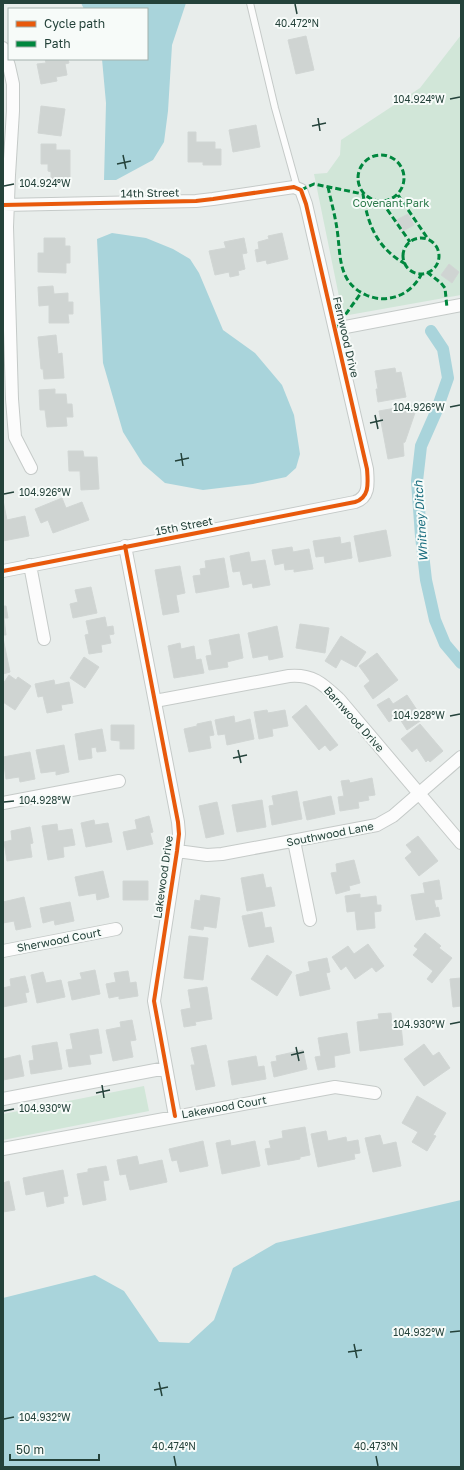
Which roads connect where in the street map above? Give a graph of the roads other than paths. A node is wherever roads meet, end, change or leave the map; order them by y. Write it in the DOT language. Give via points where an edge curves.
graph roads {
  1 [pos="250,3"];
  2 [pos="3,48"];
  3 [pos="297,187"];
  4 [pos="5,205"];
  5 [pos="461,305"];
  6 [pos="335,329"];
  7 [pos="31,468"];
  8 [pos="366,494"];
  9 [pos="125,546"];
  10 [pos="30,565"];
  11 [pos="3,571"];
  12 [pos="44,639"];
  13 [pos="155,701"];
  14 [pos="461,757"];
  15 [pos="119,781"];
  16 [pos="419,794"];
  17 [pos="3,803"];
  18 [pos="294,841"];
  19 [pos="461,843"];
  20 [pos="177,851"];
  21 [pos="310,920"];
  22 [pos="116,929"];
  23 [pos="3,951"];
  24 [pos="166,1068"];
  25 [pos="375,1093"];
  26 [pos="3,1099"];
  27 [pos="175,1116"];
  28 [pos="3,1149"];
  1 -- 3 [label="lane"];
  2 -- 4 [label="street" via="13,84"];
  3 -- 4 [label="street, 14th Street" via="196,201"];
  3 -- 6 [label="street, Fernwood Drive" via="301,190 306,204"];
  4 -- 7 [label="street" via="14,437"];
  5 -- 6 [label="street"];
  6 -- 8 [label="street, Fernwood Drive" via="367,469"];
  8 -- 9 [label="street, 15th Street" via="360,501"];
  9 -- 10 [label="street, 15th Street"];
  9 -- 13 [label="street, Lakewood Drive"];
  10 -- 11 [label="street, 15th Street"];
  10 -- 12 [label="street"];
  13 -- 16 [label="street, Barnwood Drive" via="289,676 312,678 324,684 339,700"];
  13 -- 20 [label="street, Lakewood Drive" via="178,822"];
  14 -- 16 [label="street, Southwood Lane"];
  15 -- 17 [label="street"];
  16 -- 18 [label="street, Southwood Lane" via="377,826"];
  16 -- 19 [label="street, Barnwood Drive"];
  18 -- 20 [label="street, Southwood Lane" via="207,856"];
  18 -- 21 [label="street"];
  20 -- 24 [label="street, Lakewood Drive" via="154,1001"];
  22 -- 23 [label="street, Sherwood Court"];
  24 -- 26 [label="street"];
  24 -- 27 [label="street, Lakewood Drive"];
  25 -- 27 [label="street, Lakewood Court" via="335,1087"];
  27 -- 28 [label="street, Lakewood Court"];
}
